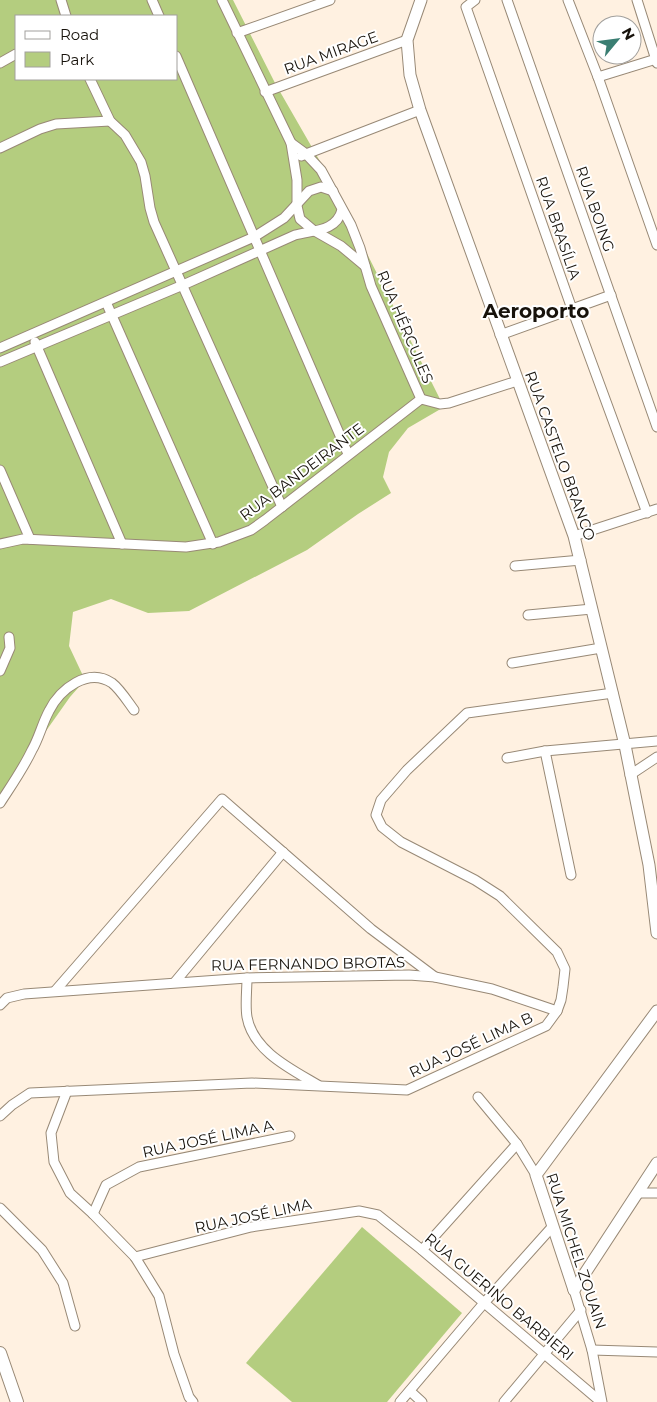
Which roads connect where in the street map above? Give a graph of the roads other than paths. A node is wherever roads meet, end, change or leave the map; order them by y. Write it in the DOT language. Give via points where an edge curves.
graph roads {
  1 [pos="61,0"];
  2 [pos="152,0"];
  3 [pos="222,0"];
  4 [pos="330,0"];
  5 [pos="421,0"];
  6 [pos="475,0"];
  7 [pos="507,0"];
  8 [pos="568,0"];
  9 [pos="637,0"];
  10 [pos="66,15"];
  11 [pos="159,15"];
  12 [pos="237,33"];
  13 [pos="407,40"];
  14 [pos="15,55"];
  15 [pos="178,61"];
  16 [pos="656,61"];
  17 [pos="0,63"];
  18 [pos="598,78"];
  19 [pos="90,80"];
  20 [pos="265,92"];
  21 [pos="420,110"];
  22 [pos="110,121"];
  23 [pos="291,144"];
  24 [pos="0,148"];
  25 [pos="306,154"];
  26 [pos="294,158"];
  27 [pos="333,191"];
  28 [pos="296,206"];
  29 [pos="342,210"];
  30 [pos="313,230"];
  31 [pos="254,237"];
  32 [pos="657,245"];
  33 [pos="260,250"];
  34 [pos="365,266"];
  35 [pos="177,272"];
  36 [pos="183,285"];
  37 [pos="611,296"];
  38 [pos="106,302"];
  39 [pos="572,309"];
  40 [pos="112,314"];
  41 [pos="32,334"];
  42 [pos="500,335"];
  43 [pos="37,346"];
  44 [pos="0,348"];
  45 [pos="0,362"];
  46 [pos="517,381"];
  47 [pos="421,399"];
  48 [pos="657,426"];
  49 [pos="348,454"];
  50 [pos="0,470"];
  51 [pos="282,507"];
  52 [pos="657,509"];
  53 [pos="647,513"];
  54 [pos="574,536"];
  55 [pos="30,539"];
  56 [pos="0,544"];
  57 [pos="122,544"];
  58 [pos="214,544"];
  59 [pos="581,560"];
  60 [pos="515,566"];
  61 [pos="592,608"];
  62 [pos="528,615"];
  63 [pos="10,637"];
  64 [pos="602,648"];
  65 [pos="512,663"];
  66 [pos="0,671"];
  67 [pos="613,693"];
  68 [pos="134,710"];
  69 [pos="657,742"];
  70 [pos="625,745"];
  71 [pos="545,751"];
  72 [pos="657,756"];
  73 [pos="507,758"];
  74 [pos="630,775"];
  75 [pos="0,803"];
  76 [pos="283,852"];
  77 [pos="653,863"];
  78 [pos="571,875"];
  79 [pos="657,933"];
  80 [pos="435,977"];
  81 [pos="247,978"];
  82 [pos="175,982"];
  83 [pos="55,991"];
  84 [pos="0,1006"];
  85 [pos="557,1011"];
  86 [pos="657,1011"];
  87 [pos="320,1086"];
  88 [pos="67,1091"];
  89 [pos="478,1097"];
  90 [pos="0,1116"];
  91 [pos="290,1136"];
  92 [pos="517,1144"];
  93 [pos="657,1163"];
  94 [pos="536,1175"];
  95 [pos="638,1193"];
  96 [pos="657,1193"];
  97 [pos="0,1208"];
  98 [pos="93,1214"];
  99 [pos="378,1215"];
  100 [pos="553,1226"];
  101 [pos="422,1250"];
  102 [pos="135,1257"];
  103 [pos="574,1290"];
  104 [pos="484,1303"];
  105 [pos="581,1310"];
  106 [pos="75,1326"];
  107 [pos="592,1350"];
  108 [pos="657,1352"];
  109 [pos="0,1354"];
  110 [pos="544,1354"];
  111 [pos="410,1391"];
  112 [pos="17,1402"];
  113 [pos="193,1402"];
  114 [pos="400,1402"];
  115 [pos="422,1402"];
  116 [pos="504,1402"];
  117 [pos="601,1402"];
  1 -- 10 [label="street"];
  2 -- 11 [label="street"];
  3 -- 12 [label="street, RUA HÉRCULES"];
  4 -- 12 [label="street"];
  5 -- 13 [label="street, RUA CASTELO BRANCO"];
  6 -- 39 [label="street, RUA BRASÍLIA" via="466,7"];
  7 -- 37 [label="street, RUA BOING"];
  8 -- 18 [label="street"];
  9 -- 16 [label="street"];
  12 -- 20 [label="street, RUA HÉRCULES"];
  13 -- 20 [label="street, RUA MIRAGE"];
  13 -- 21 [label="street, RUA CASTELO BRANCO" via="410,75"];
  14 -- 17 [label="street"];
  15 -- 31 [label="street"];
  16 -- 18 [label="street"];
  18 -- 32 [label="street"];
  19 -- 22 [label="street"];
  20 -- 23 [label="street, RUA HÉRCULES"];
  21 -- 25 [label="street"];
  21 -- 42 [label="street, RUA CASTELO BRANCO"];
  22 -- 24 [label="street" via="56,124"];
  22 -- 35 [label="street" via="125,136 141,162 150,208"];
  23 -- 25 [label="street, RUA HÉRCULES"];
  23 -- 26 [label="street, RUA HÉRCULES"];
  25 -- 26 [label="street"];
  25 -- 27 [label="street, RUA HÉRCULES" via="321,170"];
  26 -- 28 [label="street, RUA HÉRCULES"];
  27 -- 28 [label="street" via="315,188"];
  27 -- 29 [label="street, RUA HÉRCULES"];
  28 -- 30 [label="street, RUA HÉRCULES" via="300,220"];
  28 -- 31 [label="street" via="284,218"];
  29 -- 30 [label="street" via="334,224 326,229"];
  29 -- 34 [label="street, RUA HÉRCULES"];
  30 -- 33 [label="street"];
  30 -- 34 [label="street, RUA HÉRCULES" via="341,246"];
  31 -- 33 [label="street"];
  31 -- 35 [label="street"];
  33 -- 36 [label="street"];
  33 -- 49 [label="street"];
  34 -- 47 [label="street, RUA HÉRCULES"];
  35 -- 36 [label="street"];
  35 -- 38 [label="street"];
  36 -- 40 [label="street"];
  36 -- 51 [label="street"];
  37 -- 39 [label="street"];
  37 -- 48 [label="street, RUA BOING"];
  38 -- 40 [label="street"];
  38 -- 41 [label="street"];
  39 -- 42 [label="street"];
  39 -- 53 [label="street, RUA BRASÍLIA"];
  40 -- 43 [label="street"];
  40 -- 58 [label="street"];
  41 -- 43 [label="street"];
  41 -- 44 [label="street"];
  42 -- 46 [label="street, RUA CASTELO BRANCO"];
  43 -- 45 [label="street"];
  43 -- 57 [label="street"];
  46 -- 47 [label="street" via="449,403 431,403"];
  46 -- 54 [label="street, RUA CASTELO BRANCO"];
  47 -- 49 [label="street, RUA BANDEIRANTE"];
  49 -- 51 [label="street, RUA BANDEIRANTE"];
  50 -- 55 [label="street"];
  51 -- 58 [label="street, RUA BANDEIRANTE" via="251,530"];
  52 -- 53 [label="street"];
  53 -- 54 [label="street"];
  54 -- 59 [label="street, RUA CASTELO BRANCO"];
  55 -- 56 [label="street, RUA BANDEIRANTE"];
  55 -- 57 [label="street, RUA BANDEIRANTE"];
  57 -- 58 [label="street, RUA BANDEIRANTE" via="186,547"];
  59 -- 60 [label="street"];
  59 -- 61 [label="street, RUA CASTELO BRANCO"];
  61 -- 62 [label="street"];
  61 -- 64 [label="street, RUA CASTELO BRANCO"];
  63 -- 66 [label="street" via="10,648"];
  64 -- 65 [label="street"];
  64 -- 67 [label="street, RUA CASTELO BRANCO"];
  67 -- 70 [label="street, RUA CASTELO BRANCO"];
  67 -- 85 [label="street" via="467,714 407,770 381,800 376,815 382,827 401,842 500,896 557,952 565,969"];
  68 -- 75 [label="street" via="113,684 104,679 84,679 73,684 50,708 34,748"];
  69 -- 70 [label="street"];
  70 -- 71 [label="street"];
  70 -- 74 [label="street, RUA CASTELO BRANCO"];
  71 -- 73 [label="street"];
  71 -- 78 [label="street"];
  72 -- 74 [label="street"];
  74 -- 77 [label="street, RUA CASTELO BRANCO"];
  76 -- 80 [label="street" via="371,929"];
  76 -- 82 [label="street"];
  76 -- 83 [label="street" via="222,800"];
  77 -- 79 [label="street, RUA CASTELO BRANCO"];
  80 -- 81 [label="street, RUA FERNANDO BROTAS"];
  80 -- 85 [label="street, RUA FERNANDO BROTAS" via="492,988"];
  81 -- 82 [label="street, RUA FERNANDO BROTAS"];
  81 -- 87 [label="street" via="247,1016 256,1037 276,1059"];
  82 -- 83 [label="street, RUA FERNANDO BROTAS"];
  83 -- 84 [label="street, RUA FERNANDO BROTAS" via="7,998"];
  85 -- 87 [label="street, RUA JOSÉ LIMA B" via="546,1026 407,1090"];
  86 -- 94 [label="street"];
  87 -- 88 [label="street, RUA JOSÉ LIMA B" via="252,1083"];
  88 -- 90 [label="street, RUA JOSÉ LIMA B" via="30,1093"];
  88 -- 98 [label="street" via="51,1133 54,1162 70,1193"];
  89 -- 92 [label="street, RUA MICHEL ZOUAIN"];
  91 -- 98 [label="street, RUA JOSÉ LIMA A" via="139,1167 106,1185"];
  92 -- 94 [label="street, RUA MICHEL ZOUAIN"];
  92 -- 101 [label="street"];
  93 -- 95 [label="street"];
  94 -- 100 [label="street, RUA MICHEL ZOUAIN"];
  95 -- 96 [label="street"];
  95 -- 103 [label="street"];
  97 -- 106 [label="street" via="42,1250 63,1283"];
  98 -- 102 [label="street"];
  99 -- 101 [label="street, RUA GUERINO BARBIERI"];
  99 -- 102 [label="street, RUA JOSÉ LIMA" via="359,1211 251,1227"];
  100 -- 103 [label="street, RUA MICHEL ZOUAIN"];
  100 -- 104 [label="street"];
  101 -- 104 [label="street, RUA GUERINO BARBIERI"];
  102 -- 113 [label="street" via="159,1296 174,1354"];
  103 -- 105 [label="street, RUA MICHEL ZOUAIN"];
  104 -- 110 [label="street, RUA GUERINO BARBIERI"];
  104 -- 111 [label="street"];
  105 -- 107 [label="street, RUA MICHEL ZOUAIN"];
  105 -- 110 [label="street"];
  107 -- 108 [label="street"];
  107 -- 117 [label="street, RUA MICHEL ZOUAIN"];
  109 -- 112 [label="main road"];
  110 -- 116 [label="street"];
  110 -- 117 [label="street, RUA GUERINO BARBIERI"];
  111 -- 114 [label="street"];
  111 -- 115 [label="street"];
}
